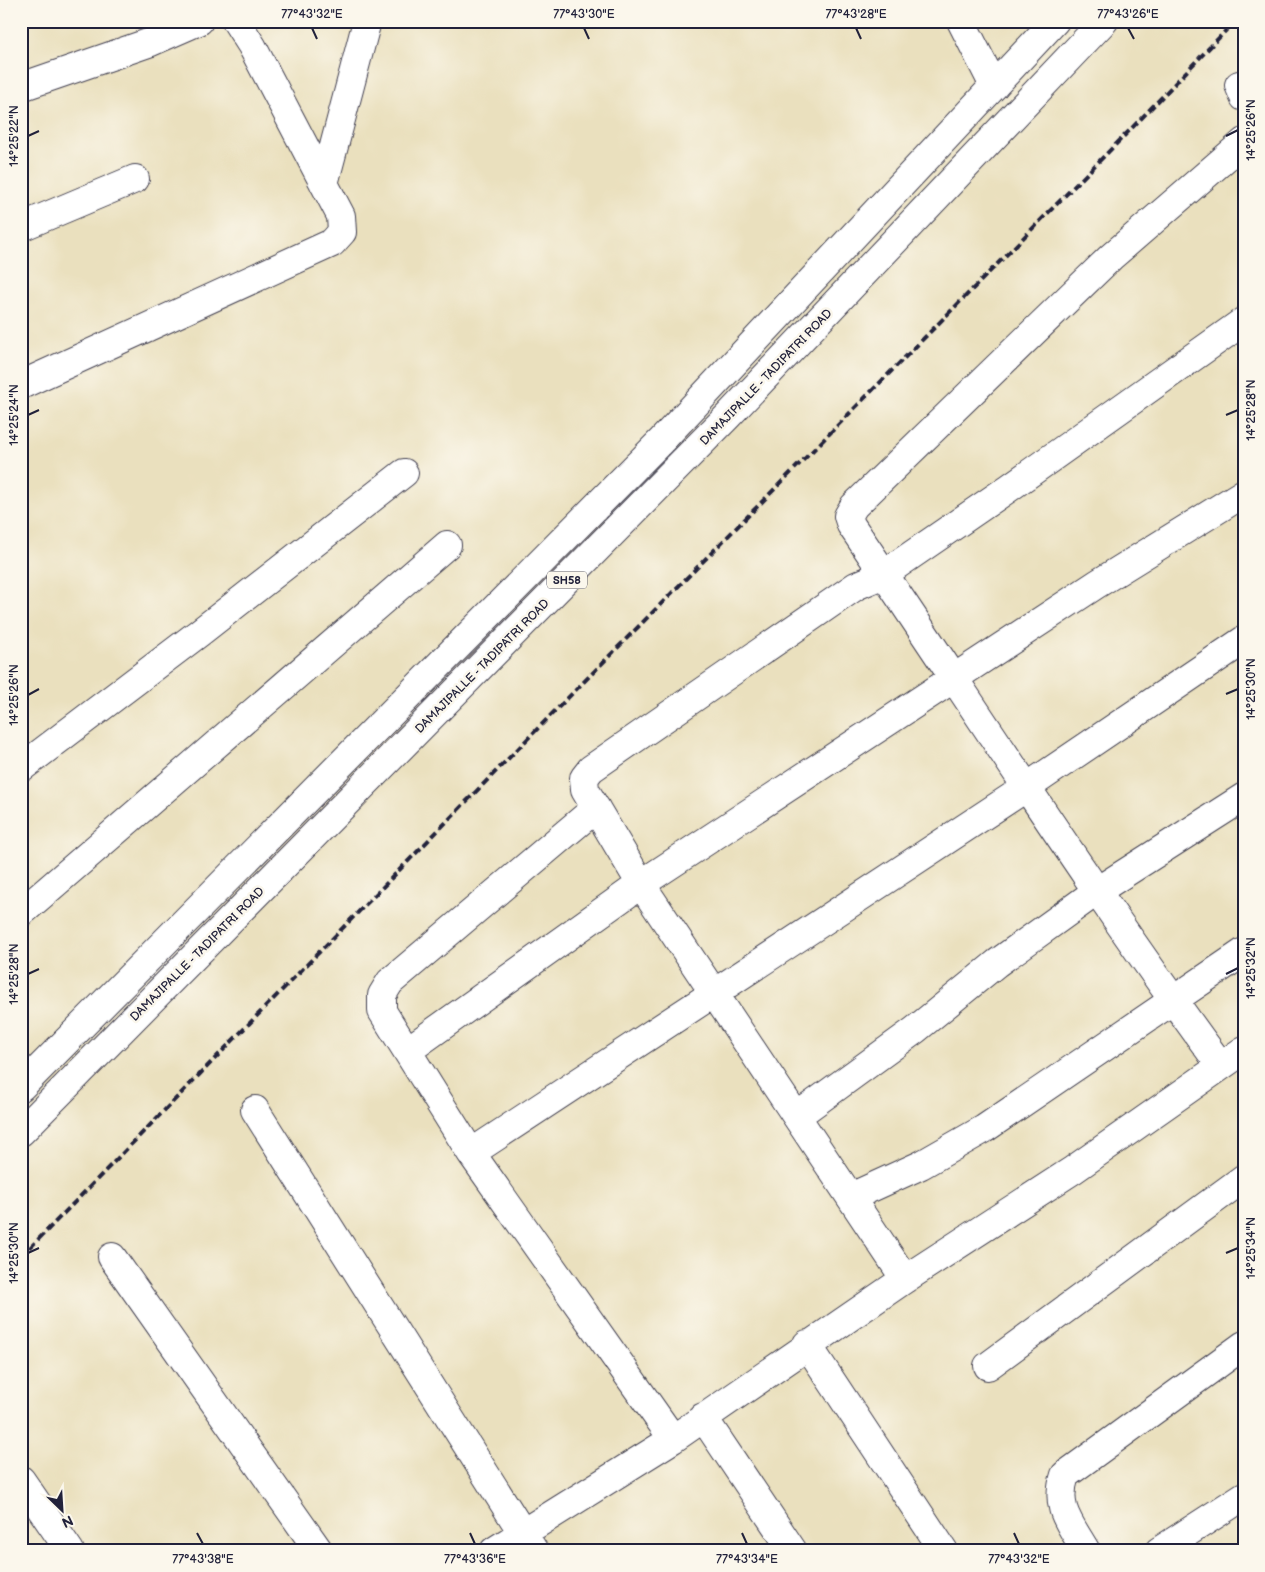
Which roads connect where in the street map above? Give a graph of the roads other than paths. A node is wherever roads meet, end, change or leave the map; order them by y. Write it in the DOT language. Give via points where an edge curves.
graph roads {
  1 [pos="199,21"];
  2 [pos="236,21"];
  3 [pos="367,21"];
  4 [pos="961,21"];
  5 [pos="1055,21"];
  6 [pos="1104,21"];
  7 [pos="994,86"];
  8 [pos="21,87"];
  9 [pos="1244,142"];
  10 [pos="135,179"];
  11 [pos="324,184"];
  12 [pos="21,227"];
  13 [pos="1244,321"];
  14 [pos="21,385"];
  15 [pos="404,473"];
  16 [pos="1244,493"];
  17 [pos="447,545"];
  18 [pos="884,574"];
  19 [pos="1244,640"];
  20 [pos="954,678"];
  21 [pos="21,768"];
  22 [pos="1027,787"];
  23 [pos="1244,797"];
  24 [pos="596,808"];
  25 [pos="641,884"];
  26 [pos="1097,891"];
  27 [pos="21,913"];
  28 [pos="1244,952"];
  29 [pos="715,993"];
  30 [pos="1172,1000"];
  31 [pos="1244,1050"];
  32 [pos="407,1051"];
  33 [pos="1221,1066"];
  34 [pos="21,1086"];
  35 [pos="255,1110"];
  36 [pos="797,1116"];
  37 [pos="21,1132"];
  38 [pos="471,1153"];
  39 [pos="1244,1178"];
  40 [pos="851,1197"];
  41 [pos="112,1257"];
  42 [pos="905,1278"];
  43 [pos="807,1344"];
  44 [pos="1244,1345"];
  45 [pos="988,1366"];
  46 [pos="703,1417"];
  47 [pos="673,1439"];
  48 [pos="21,1480"];
  49 [pos="1244,1496"];
  50 [pos="529,1542"];
  51 [pos="70,1551"];
  52 [pos="319,1551"];
  53 [pos="494,1551"];
  54 [pos="793,1551"];
  55 [pos="944,1551"];
  56 [pos="1086,1551"];
  57 [pos="1159,1551"];
  1 -- 8 [label="street" via="151,42"];
  2 -- 11 [label="street"];
  3 -- 11 [label="street"];
  4 -- 7 [label="street"];
  5 -- 7 [label="street, SH58"];
  6 -- 37 [label="street, DAMAJIPALLE - TADIPATRI ROAD / SH58" via="728,417"];
  7 -- 34 [label="street, SH58" via="662,440"];
  9 -- 18 [label="street" via="1111,257 854,506 848,516 851,525"];
  10 -- 12 [label="street"];
  11 -- 14 [label="street" via="341,216 342,232 332,243"];
  13 -- 18 [label="street"];
  15 -- 21 [label="street"];
  16 -- 20 [label="street"];
  17 -- 27 [label="street"];
  18 -- 20 [label="street"];
  18 -- 24 [label="street" via="856,586 591,769 584,778 585,790"];
  19 -- 22 [label="street"];
  20 -- 22 [label="street"];
  20 -- 25 [label="street"];
  22 -- 26 [label="street"];
  22 -- 29 [label="street"];
  23 -- 26 [label="street"];
  24 -- 25 [label="street"];
  24 -- 32 [label="street" via="390,982 382,995 382,1011"];
  25 -- 29 [label="street"];
  25 -- 32 [label="street"];
  26 -- 30 [label="street"];
  26 -- 36 [label="street"];
  28 -- 30 [label="street"];
  29 -- 36 [label="street"];
  29 -- 38 [label="street"];
  30 -- 33 [label="street"];
  30 -- 40 [label="street" via="984,1129 928,1161"];
  31 -- 33 [label="street"];
  32 -- 38 [label="street"];
  33 -- 42 [label="street" via="1074,1170"];
  35 -- 50 [label="street"];
  36 -- 40 [label="street"];
  38 -- 47 [label="street"];
  39 -- 45 [label="street"];
  40 -- 42 [label="street"];
  41 -- 52 [label="street"];
  42 -- 43 [label="street"];
  43 -- 46 [label="street"];
  43 -- 55 [label="street"];
  44 -- 56 [label="street" via="1065,1475 1060,1492 1063,1511"];
  46 -- 47 [label="street"];
  46 -- 54 [label="street"];
  47 -- 50 [label="street"];
  48 -- 51 [label="street"];
  49 -- 57 [label="street"];
  50 -- 53 [label="street"];
}
